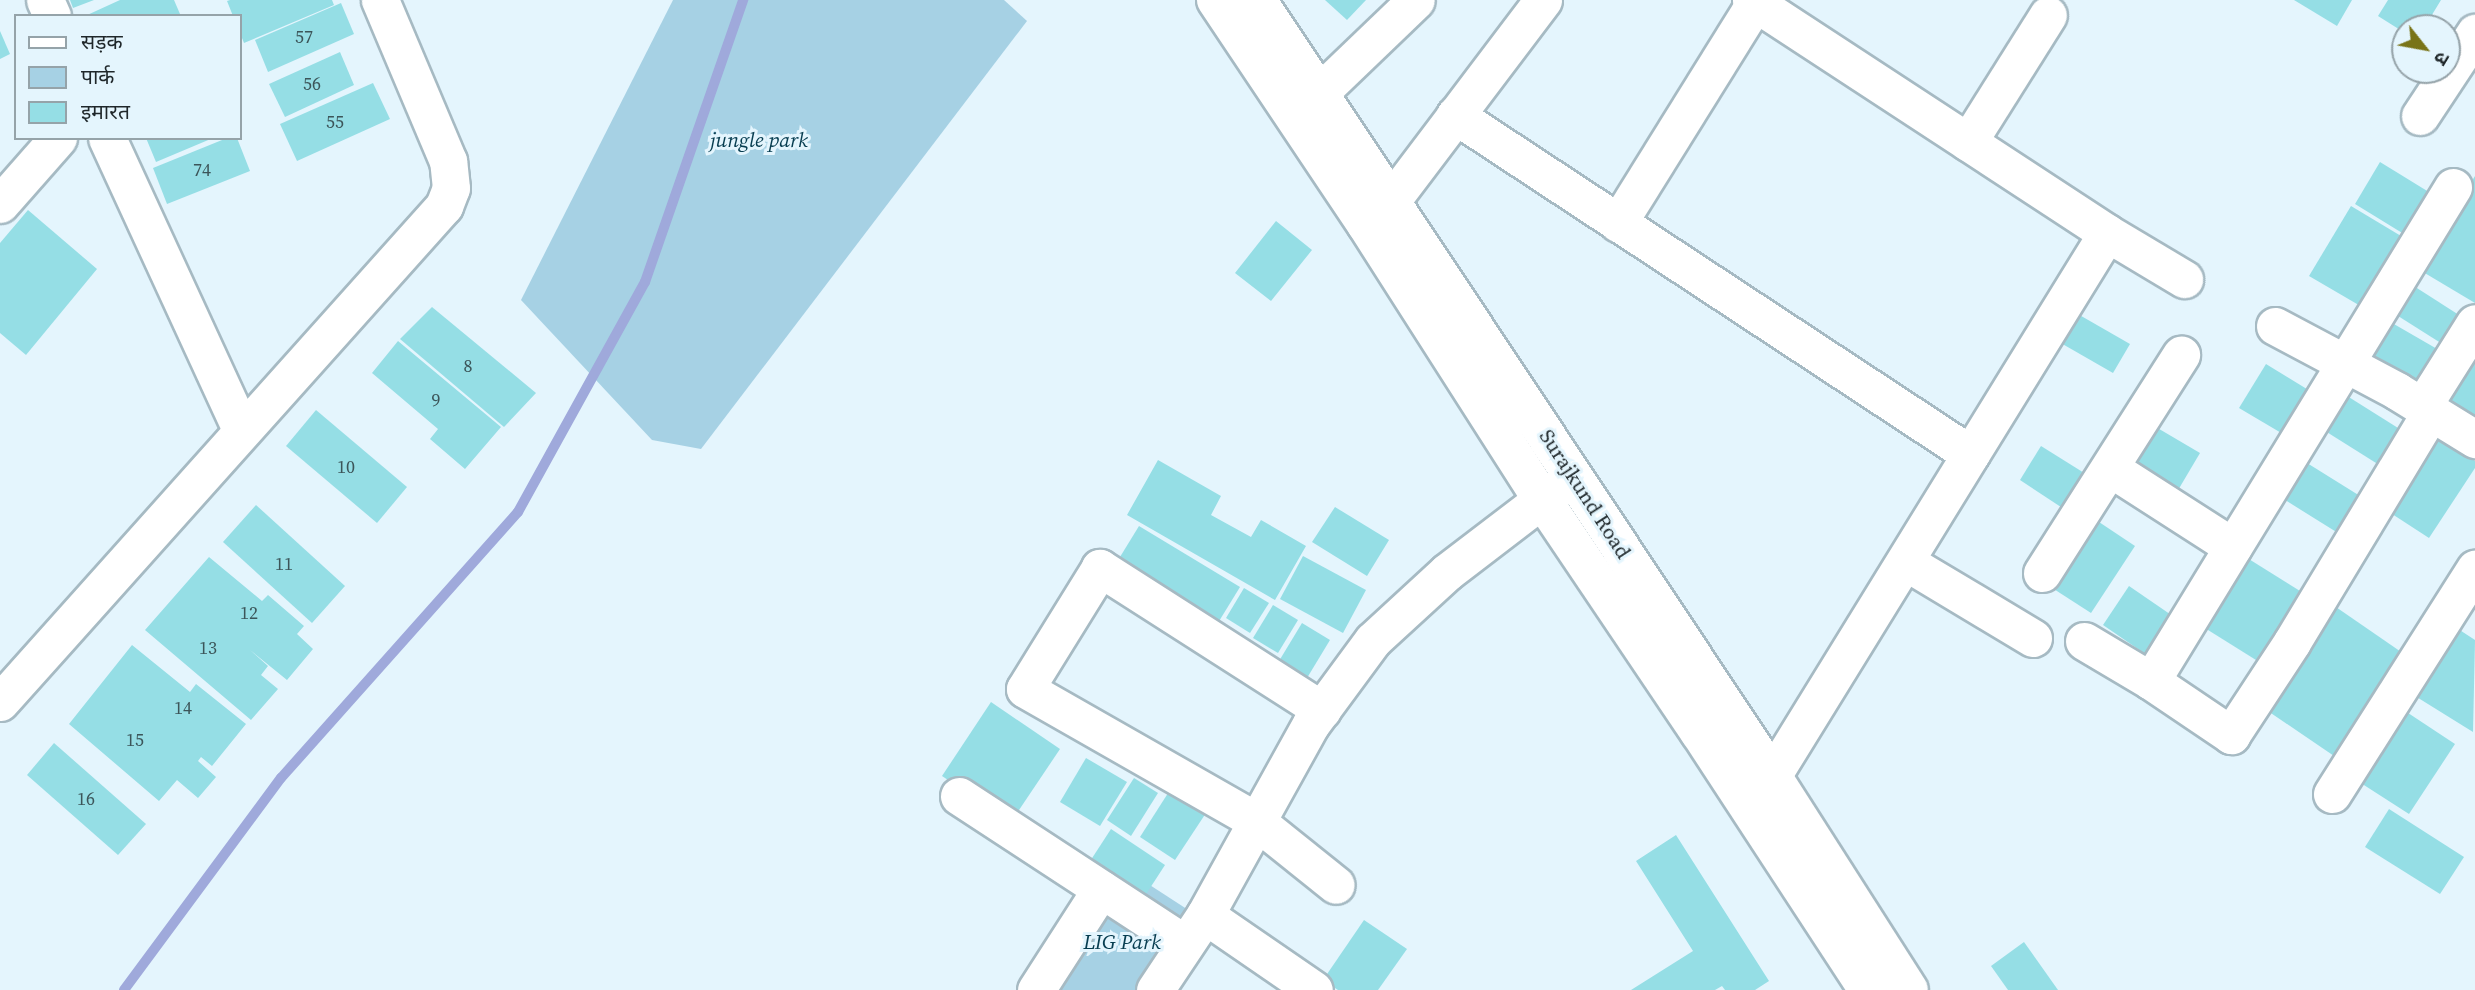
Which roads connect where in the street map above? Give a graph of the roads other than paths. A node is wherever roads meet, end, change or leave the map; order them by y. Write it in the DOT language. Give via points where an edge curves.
graph roads {
  1 [pos="380,0"];
  2 [pos="1216,0"];
  3 [pos="1257,0"];
  4 [pos="1416,0"];
  5 [pos="1543,0"];
  6 [pos="1754,1"];
  7 [pos="2048,15"];
  8 [pos="2475,33"];
  9 [pos="1319,93"];
  10 [pos="1455,115"];
  11 [pos="2420,116"];
  12 [pos="56,140"];
  13 [pos="108,140"];
  14 [pos="1968,142"];
  15 [pos="2453,187"];
  16 [pos="1391,201"];
  17 [pos="0,204"];
  18 [pos="1618,223"];
  19 [pos="2107,233"];
  20 [pos="2184,279"];
  21 [pos="2475,323"];
  22 [pos="2275,326"];
  23 [pos="2181,355"];
  24 [pos="2345,364"];
  25 [pos="2427,410"];
  26 [pos="241,429"];
  27 [pos="2475,439"];
  28 [pos="1970,454"];
  29 [pos="2110,468"];
  30 [pos="1573,476"];
  31 [pos="1542,499"];
  32 [pos="2233,547"];
  33 [pos="1906,562"];
  34 [pos="2475,569"];
  35 [pos="2042,573"];
  36 [pos="2033,638"];
  37 [pos="2084,641"];
  38 [pos="2151,681"];
  39 [pos="0,702"];
  40 [pos="1322,710"];
  41 [pos="1772,776"];
  42 [pos="2333,794"];
  43 [pos="959,796"];
  44 [pos="1256,821"];
  45 [pos="1336,885"];
  46 [pos="1101,890"];
  47 [pos="1205,915"];
  48 [pos="1185,944"];
  49 [pos="1275,980"];
  50 [pos="1036,990"];
  51 [pos="1155,990"];
  52 [pos="1314,990"];
  53 [pos="1868,990"];
  54 [pos="1909,990"];
  1 -- 26 [label="street" via="448,161 451,188 444,206"];
  2 -- 31 [label="main road, Surajkund Road"];
  3 -- 9 [label="main road, Surajkund Road"];
  4 -- 9 [label="street"];
  5 -- 10 [label="street"];
  6 -- 14 [label="street"];
  6 -- 18 [label="street"];
  7 -- 14 [label="street"];
  8 -- 11 [label="street"];
  9 -- 16 [label="main road, Surajkund Road"];
  10 -- 16 [label="street"];
  10 -- 18 [label="street"];
  12 -- 17 [label="street"];
  13 -- 26 [label="street"];
  14 -- 19 [label="street"];
  15 -- 24 [label="street"];
  16 -- 30 [label="main road, Surajkund Road"];
  18 -- 28 [label="street"];
  19 -- 20 [label="street"];
  19 -- 28 [label="street"];
  21 -- 25 [label="street"];
  22 -- 24 [label="street"];
  23 -- 29 [label="street"];
  24 -- 25 [label="street"];
  24 -- 32 [label="street"];
  25 -- 27 [label="street"];
  25 -- 38 [label="street" via="2292,642 2231,735"];
  26 -- 39 [label="street"];
  28 -- 33 [label="street"];
  29 -- 32 [label="street"];
  29 -- 35 [label="street"];
  30 -- 31 [label="street"];
  30 -- 41 [label="main road, Surajkund Road"];
  31 -- 40 [label="street" via="1394,618"];
  31 -- 53 [label="main road, Surajkund Road"];
  32 -- 38 [label="street"];
  33 -- 36 [label="street"];
  33 -- 41 [label="street"];
  34 -- 42 [label="street"];
  37 -- 38 [label="street"];
  40 -- 44 [label="street"];
  40 -- 44 [label="street" via="1100,568 1025,689"];
  41 -- 54 [label="main road, Surajkund Road"];
  43 -- 46 [label="street"];
  44 -- 45 [label="street"];
  44 -- 47 [label="street"];
  46 -- 48 [label="street"];
  46 -- 50 [label="street"];
  47 -- 48 [label="street"];
  47 -- 49 [label="street"];
  48 -- 51 [label="street"];
  49 -- 52 [label="street"];
}
